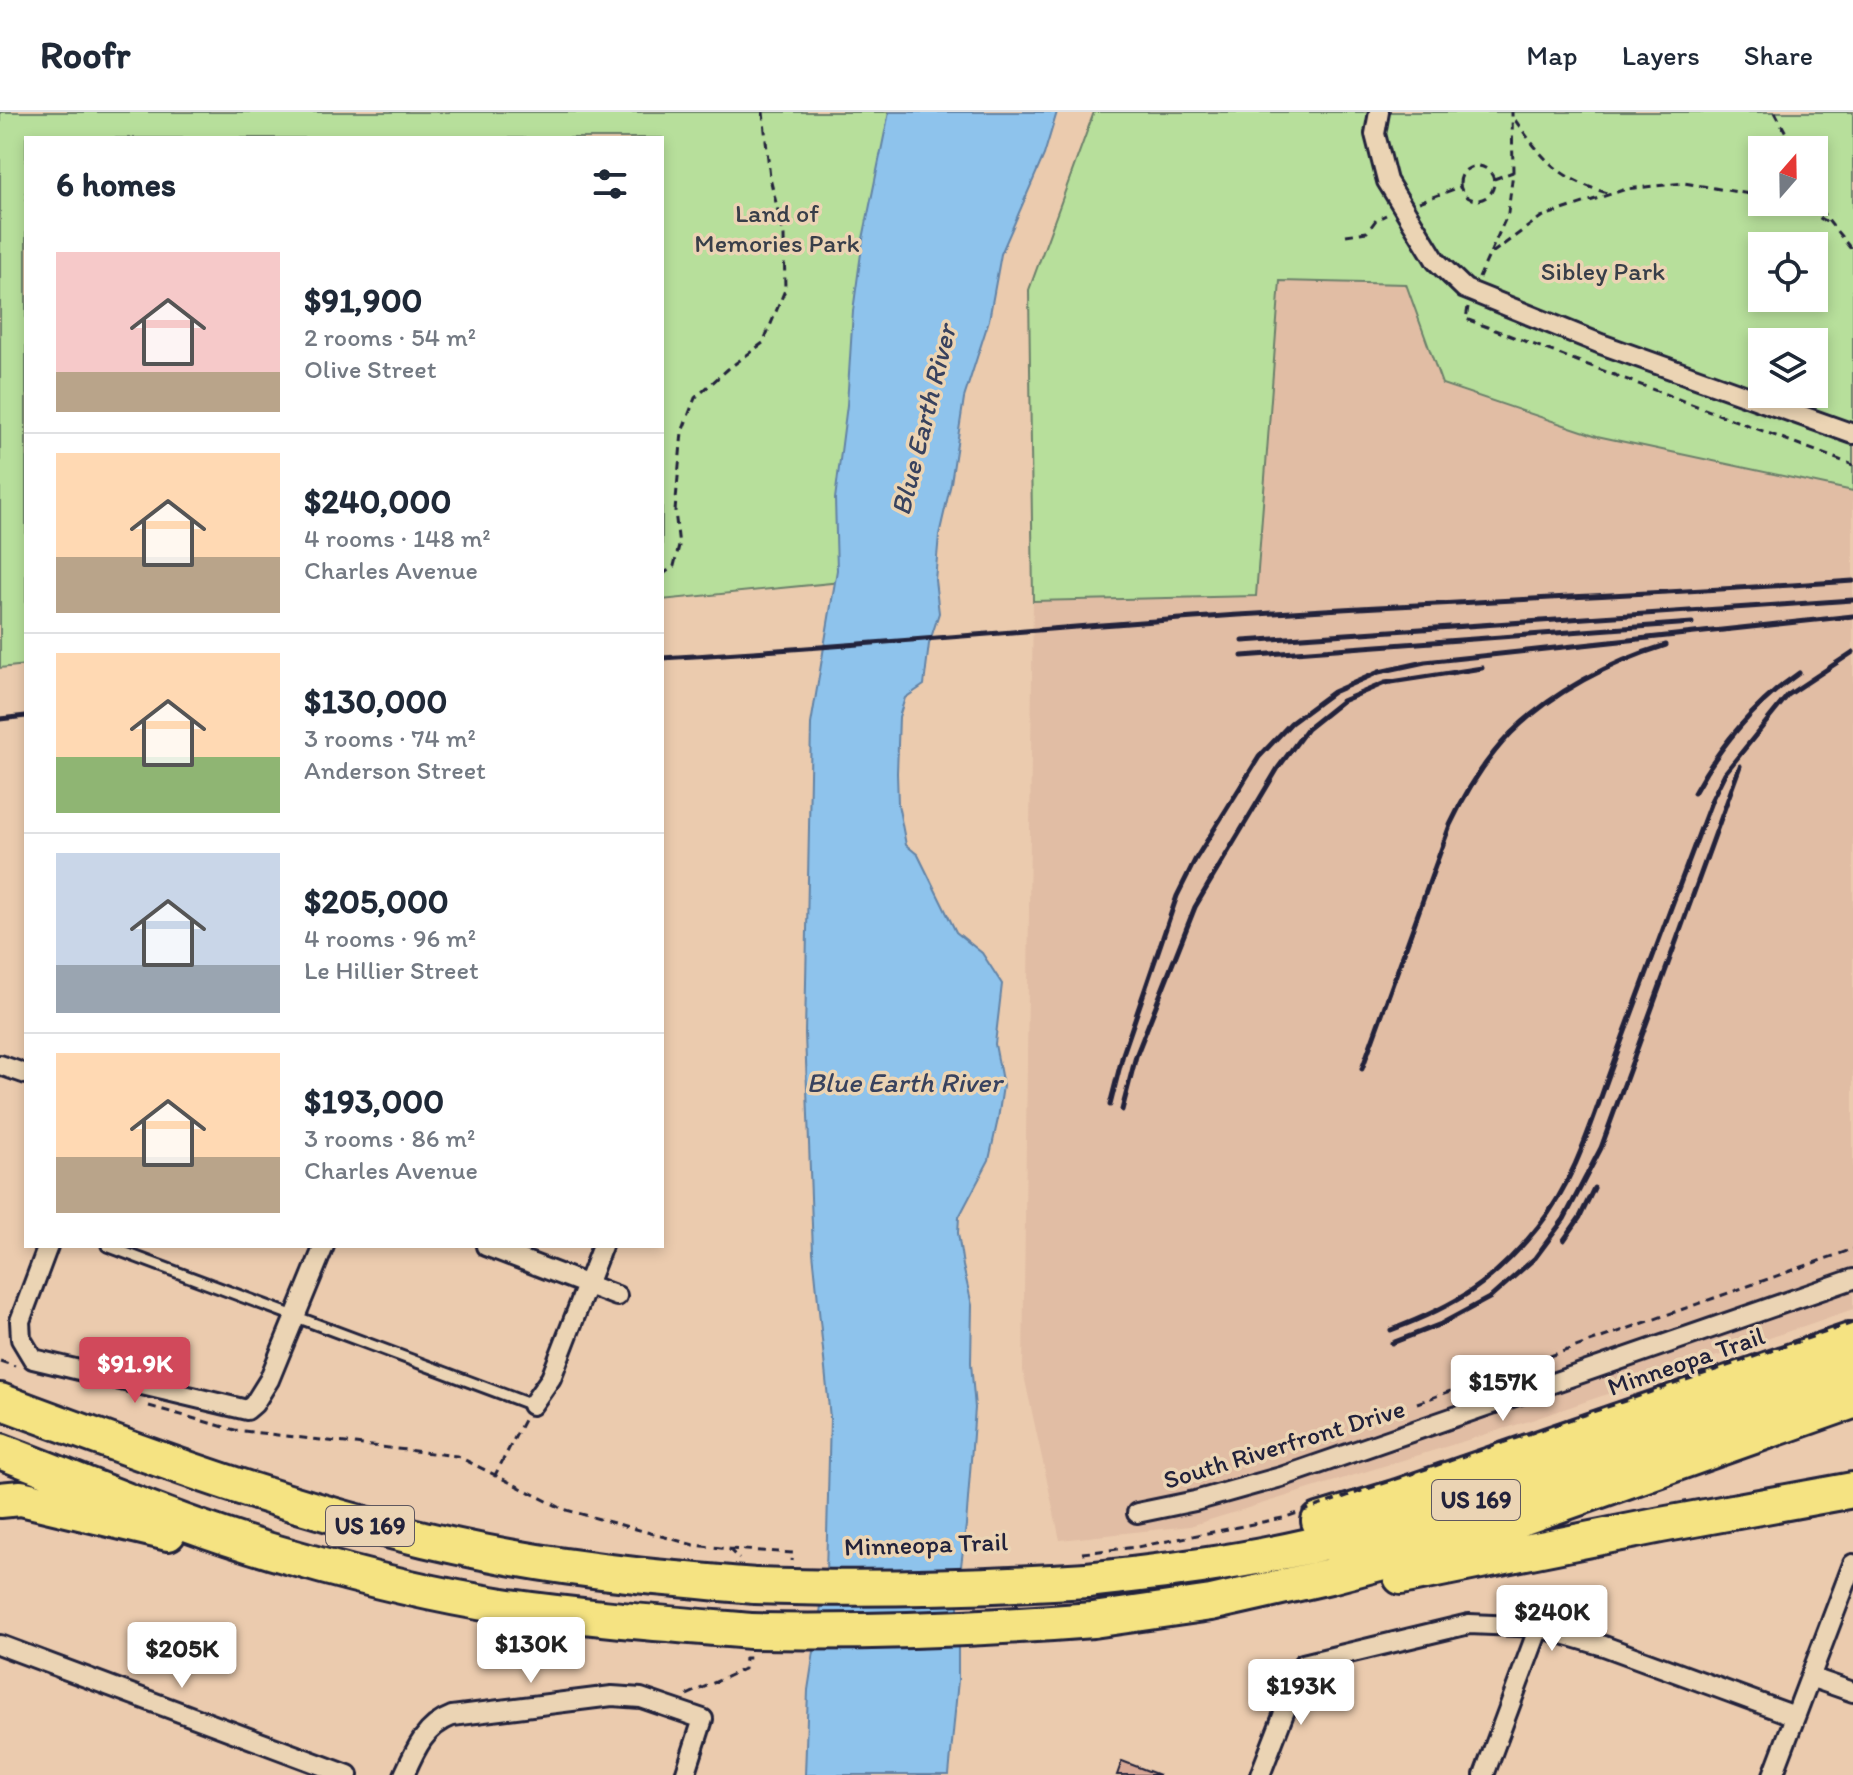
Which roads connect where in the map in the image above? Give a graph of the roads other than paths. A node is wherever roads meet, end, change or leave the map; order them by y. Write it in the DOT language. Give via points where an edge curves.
graph roads {
  1 [pos="1379,112"];
  2 [pos="1853,433"];
  3 [pos="0,1065"];
  4 [pos="24,1073"];
  5 [pos="47,1248"];
  6 [pos="112,1248"];
  7 [pos="323,1248"];
  8 [pos="491,1248"];
  9 [pos="601,1248"];
  10 [pos="1853,1279"];
  11 [pos="587,1284"];
  12 [pos="617,1296"];
  13 [pos="294,1315"];
  14 [pos="1853,1340"];
  15 [pos="1853,1369"];
  16 [pos="0,1401"];
  17 [pos="1853,1401"];
  18 [pos="532,1405"];
  19 [pos="46,1418"];
  20 [pos="0,1422"];
  21 [pos="0,1451"];
  22 [pos="1853,1490"];
  23 [pos="0,1500"];
  24 [pos="1137,1513"];
  25 [pos="288,1557"];
  26 [pos="1853,1564"];
  27 [pos="1146,1573"];
  28 [pos="1211,1603"];
  29 [pos="1539,1627"];
  30 [pos="0,1645"];
  31 [pos="1810,1677"];
  32 [pos="1853,1692"];
  33 [pos="1795,1716"];
  34 [pos="348,1775"];
  35 [pos="404,1775"];
  36 [pos="685,1775"];
  37 [pos="1260,1775"];
  38 [pos="1484,1775"];
  39 [pos="1773,1775"];
  1 -- 2 [label="street" via="1375,134 1387,181 1436,261 1465,289 1601,344"];
  3 -- 4 [label="street"];
  5 -- 13 [label="street" via="20,1321 28,1364 247,1410 269,1380"];
  6 -- 13 [label="lane"];
  7 -- 13 [label="street"];
  8 -- 11 [label="street"];
  9 -- 11 [label="street"];
  10 -- 24 [label="street, South Riverfront Drive" via="1281,1477"];
  11 -- 12 [label="street"];
  11 -- 18 [label="street" via="551,1378"];
  13 -- 18 [label="lane"];
  14 -- 27 [label="highway" via="1398,1497"];
  15 -- 27 [label="highway, US 169" via="1409,1520 1307,1547"];
  16 -- 19 [label="highway, US 169"];
  17 -- 28 [label="highway, US 169" via="1476,1534"];
  19 -- 20 [label="highway" via="11,1417"];
  19 -- 27 [label="highway, US 169, bridge" via="246,1490 351,1521 510,1558 616,1574 749,1575 886,1589 972,1587 1082,1567"];
  21 -- 25 [label="highway, US 169"];
  22 -- 28 [label="highway" via="1344,1588"];
  23 -- 25 [label="highway" via="21,1498"];
  25 -- 28 [label="highway, US 169, bridge" via="502,1606 754,1644 852,1633 1093,1620"];
  26 -- 31 [label="street"];
  29 -- 33 [label="street"];
  29 -- 37 [label="street" via="1469,1624 1303,1664"];
  29 -- 38 [label="street"];
  30 -- 34 [label="street"];
  31 -- 32 [label="street"];
  31 -- 33 [label="street"];
  33 -- 39 [label="street"];
  35 -- 36 [label="street" via="428,1730 452,1716 612,1696 641,1698 703,1719"];
}
